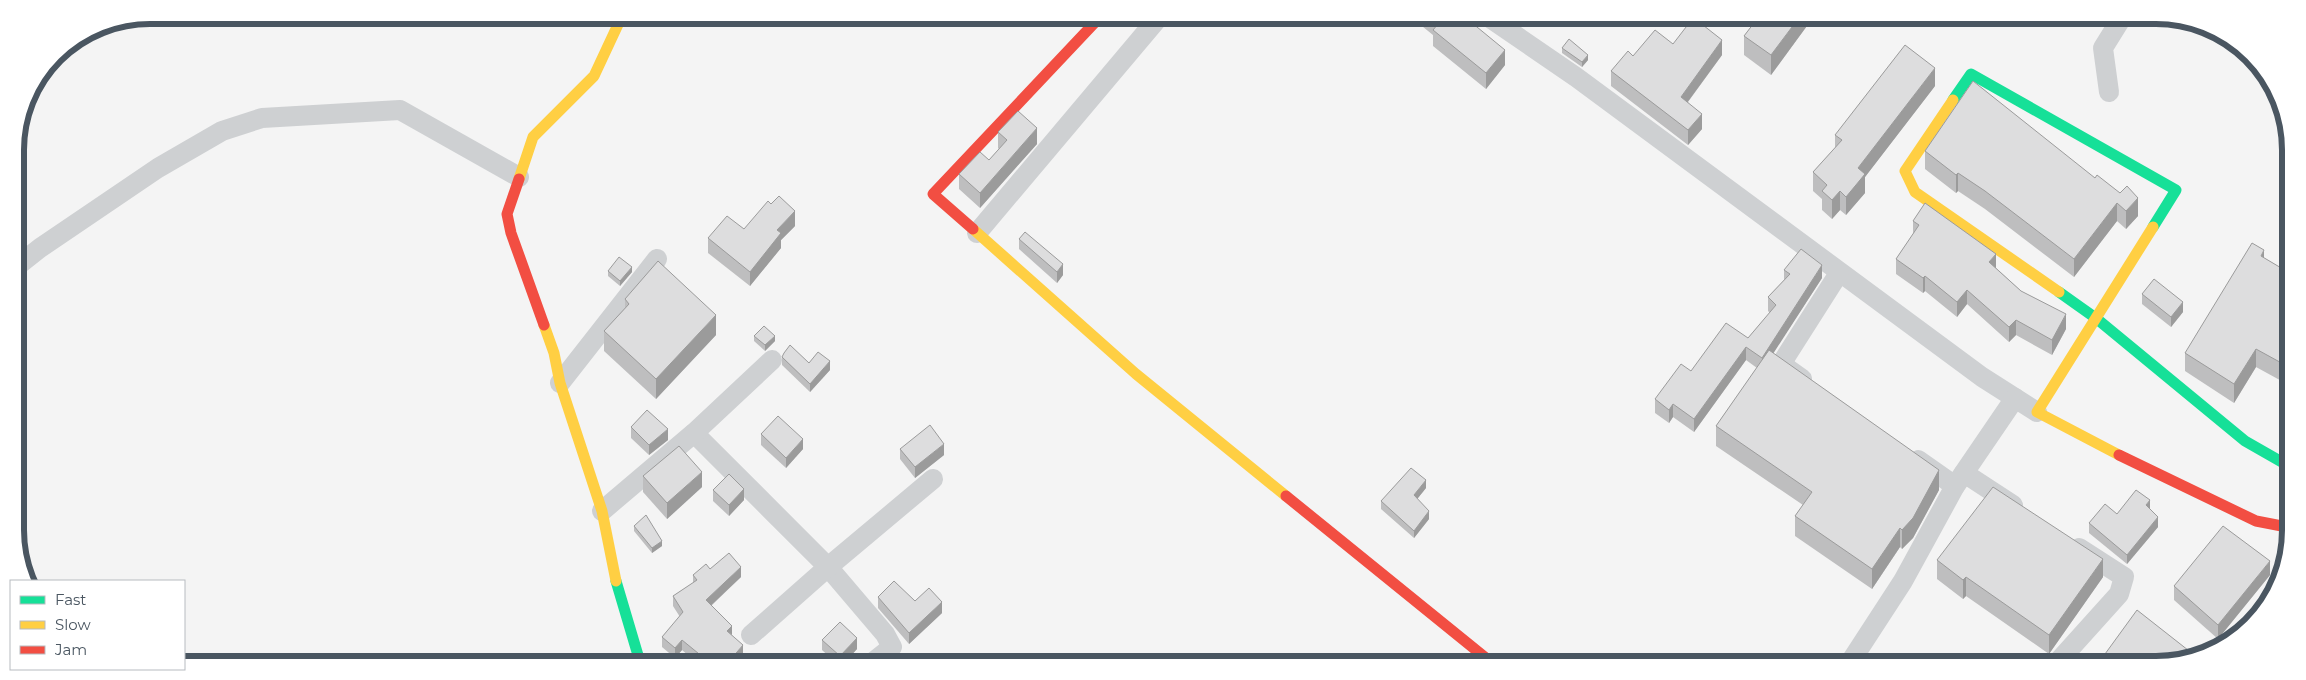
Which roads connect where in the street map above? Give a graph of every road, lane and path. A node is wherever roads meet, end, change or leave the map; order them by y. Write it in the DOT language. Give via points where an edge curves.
graph roads {
  1 [pos="618,24"];
  2 [pos="1093,24"];
  3 [pos="1152,24"];
  4 [pos="1499,24"];
  5 [pos="2118,24"];
  6 [pos="2110,92"];
  7 [pos="520,177"];
  8 [pos="977,233"];
  9 [pos="658,259"];
  10 [pos="24,261"];
  11 [pos="1839,273"];
  12 [pos="2097,319"];
  13 [pos="772,360"];
  14 [pos="560,383"];
  15 [pos="1820,391"];
  16 [pos="2015,398"];
  17 [pos="2037,412"];
  18 [pos="694,433"];
  19 [pos="1900,447"];
  20 [pos="2282,462"];
  21 [pos="933,479"];
  22 [pos="1960,480"];
  23 [pos="602,511"];
  24 [pos="2028,515"];
  25 [pos="2282,526"];
  26 [pos="2060,535"];
  27 [pos="828,567"];
  28 [pos="751,636"];
  29 [pos="638,656"];
  30 [pos="881,656"];
  31 [pos="1483,656"];
  32 [pos="1854,656"];
  33 [pos="2063,656"];
  1 -- 7 [label="street" via="594,76 533,137"];
  2 -- 8 [label="street" via="932,194"];
  3 -- 8 [label="street"];
  4 -- 11 [label="street" via="1576,77"];
  5 -- 6 [label="street" via="2103,48"];
  7 -- 10 [label="street" via="400,110 262,118 222,132 158,168"];
  7 -- 14 [label="street" via="507,214 510,233 554,353"];
  8 -- 31 [label="street" via="1136,374"];
  9 -- 14 [label="street"];
  11 -- 15 [label="street" via="1783,361 1788,369"];
  11 -- 16 [label="street"];
  12 -- 12 [label="street" via="2176,190 1971,74 1906,171 1915,192"];
  12 -- 17 [label="street"];
  12 -- 20 [label="street" via="2245,441"];
  13 -- 18 [label="street"];
  14 -- 23 [label="street"];
  16 -- 17 [label="street"];
  16 -- 22 [label="street"];
  17 -- 25 [label="street" via="2256,520"];
  18 -- 23 [label="street"];
  18 -- 27 [label="street"];
  19 -- 22 [label="street"];
  21 -- 27 [label="street"];
  22 -- 24 [label="street"];
  22 -- 32 [label="street" via="1903,581"];
  23 -- 29 [label="street" via="614,574"];
  26 -- 33 [label="street" via="2124,577 2119,594"];
  27 -- 28 [label="street"];
  27 -- 30 [label="street" via="859,601 892,647"];
}
